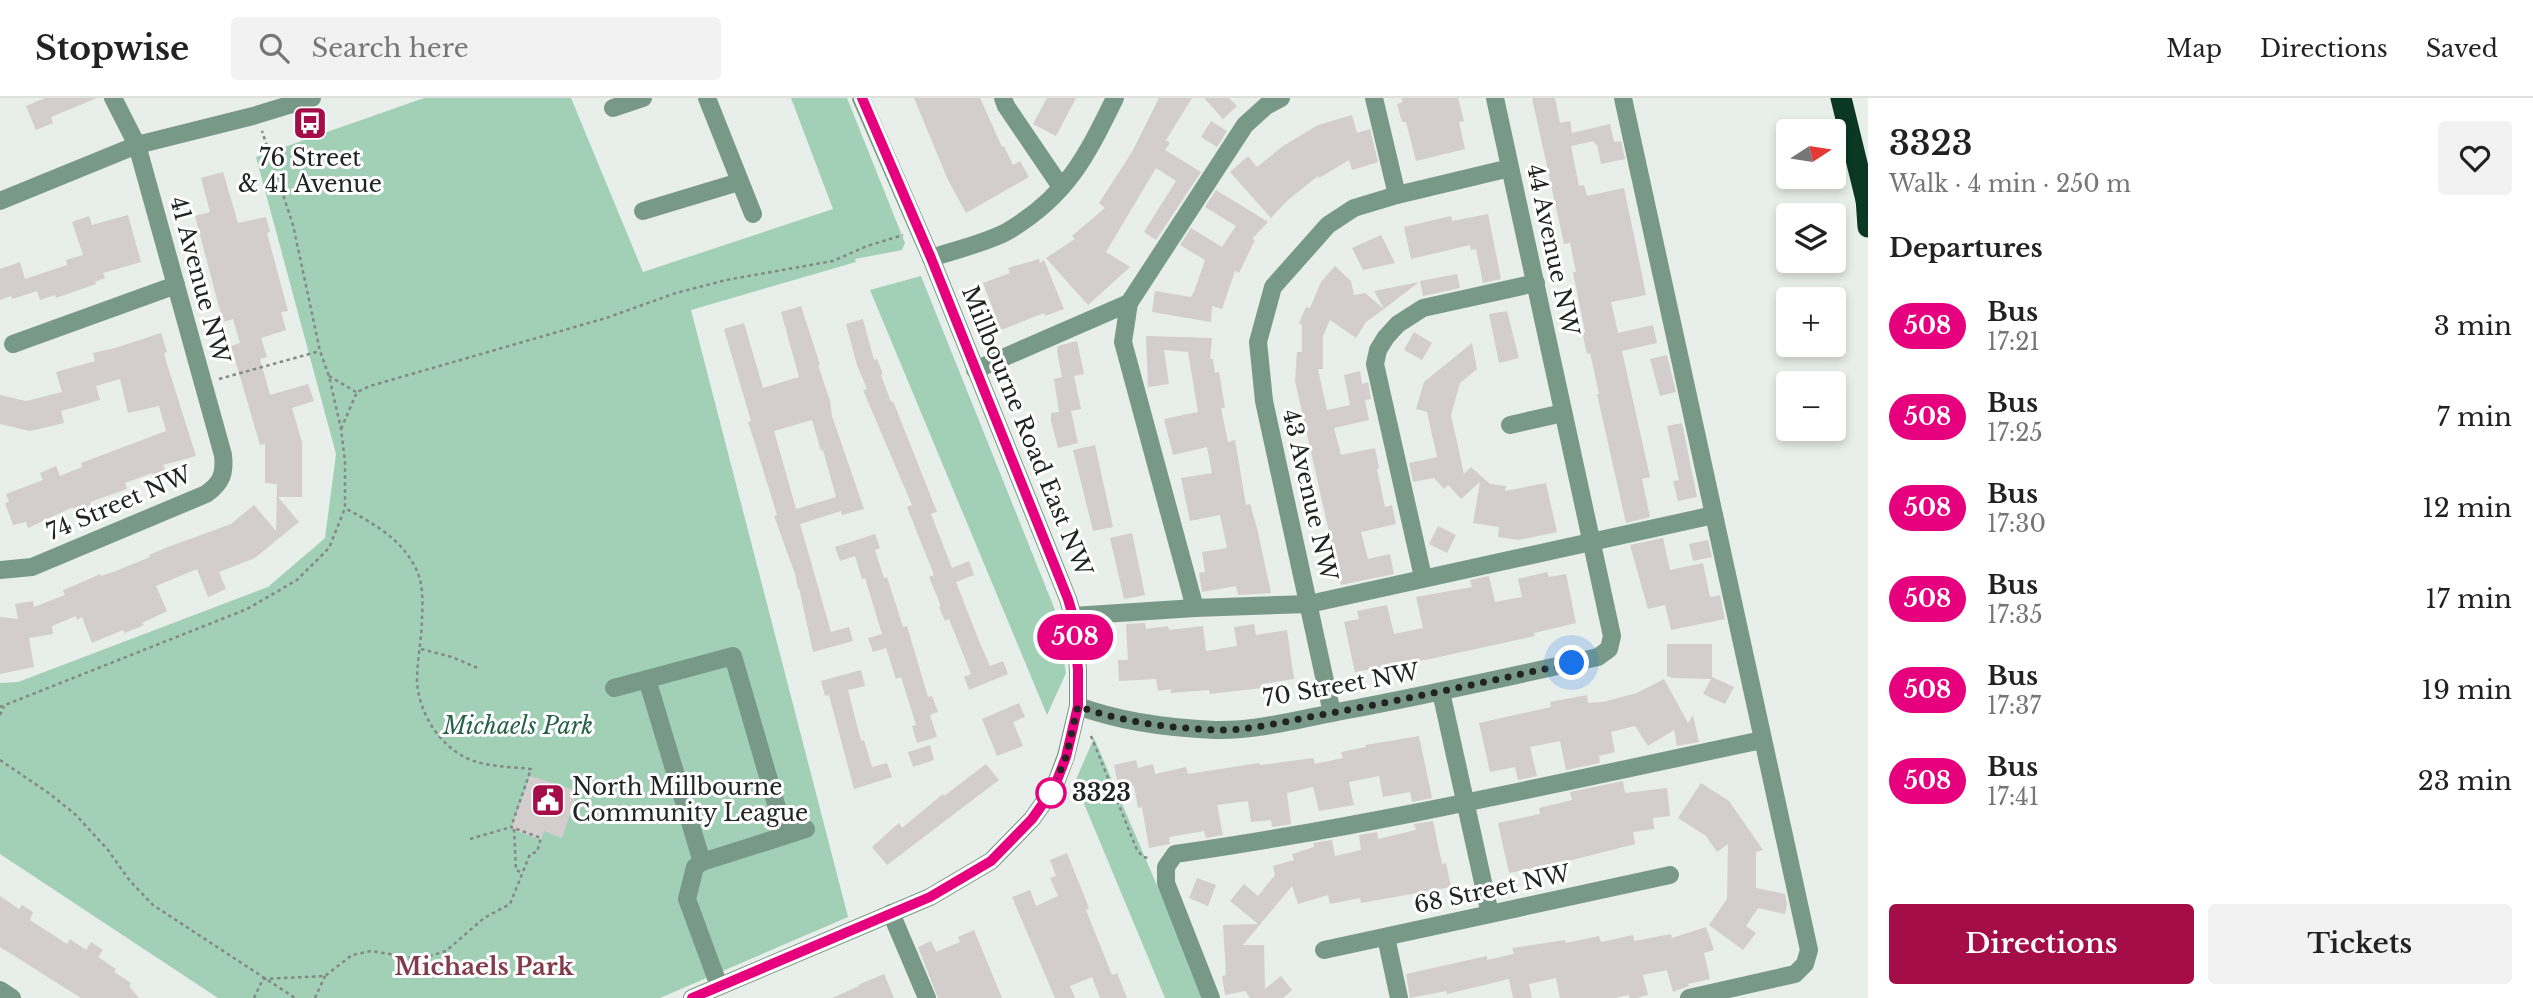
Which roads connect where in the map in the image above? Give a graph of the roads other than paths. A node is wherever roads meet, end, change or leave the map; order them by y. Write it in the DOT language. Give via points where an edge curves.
graph roads {
  1 [pos="113,98"];
  2 [pos="312,98"];
  3 [pos="643,98"];
  4 [pos="707,98"];
  5 [pos="862,98"];
  6 [pos="1003,98"];
  7 [pos="1115,98"];
  8 [pos="1281,98"];
  9 [pos="1374,98"];
  10 [pos="1495,98"];
  11 [pos="1623,98"];
  12 [pos="1840,98"];
  13 [pos="614,108"];
  14 [pos="137,145"];
  15 [pos="1510,167"];
  16 [pos="739,182"];
  17 [pos="1061,187"];
  18 [pos="1397,195"];
  19 [pos="0,201"];
  20 [pos="1867,203"];
  21 [pos="643,211"];
  22 [pos="753,214"];
  23 [pos="1868,227"];
  24 [pos="931,258"];
  25 [pos="1536,283"];
  26 [pos="176,285"];
  27 [pos="1129,303"];
  28 [pos="13,344"];
  29 [pos="975,370"];
  30 [pos="1563,413"];
  31 [pos="1510,425"];
  32 [pos="222,479"];
  33 [pos="1714,515"];
  34 [pos="1591,541"];
  35 [pos="0,570"];
  36 [pos="1423,577"];
  37 [pos="1309,604"];
  38 [pos="1195,608"];
  39 [pos="1073,616"];
  40 [pos="1609,649"];
  41 [pos="648,679"];
  42 [pos="614,688"];
  43 [pos="1441,692"];
  44 [pos="1078,706"];
  45 [pos="1332,713"];
  46 [pos="1762,740"];
  47 [pos="1465,803"];
  48 [pos="806,829"];
  49 [pos="785,835"];
  50 [pos="702,862"];
  51 [pos="1670,876"];
  52 [pos="891,913"];
  53 [pos="1490,914"];
  54 [pos="1385,937"];
  55 [pos="1324,950"];
  56 [pos="719,986"];
  57 [pos="692,998"];
  58 [pos="927,998"];
  59 [pos="1211,998"];
  60 [pos="1399,998"];
  61 [pos="1689,998"];
  1 -- 14 [label="street, 41 Avenue NW"];
  2 -- 14 [label="street"];
  3 -- 13 [label="street"];
  4 -- 16 [label="street"];
  5 -- 24 [label="street, Millbourne Road East NW"];
  6 -- 17 [label="street"];
  7 -- 17 [label="street" via="1084,160"];
  8 -- 27 [label="street" via="1245,125"];
  9 -- 18 [label="street"];
  10 -- 15 [label="street, 44 Avenue NW"];
  11 -- 33 [label="street"];
  12 -- 20 [label="highway"];
  14 -- 19 [label="street"];
  14 -- 26 [label="street, 41 Avenue NW"];
  15 -- 18 [label="street"];
  15 -- 25 [label="street, 44 Avenue NW"];
  16 -- 21 [label="street"];
  16 -- 22 [label="street"];
  17 -- 24 [label="street" via="1006,232"];
  18 -- 37 [label="street, 43 Avenue NW" via="1354,208 1328,225 1273,288 1258,342 1264,401"];
  20 -- 23 [label="highway"];
  24 -- 29 [label="street, Millbourne Road East NW"];
  25 -- 30 [label="street, 44 Avenue NW"];
  25 -- 36 [label="street" via="1423,308 1398,324 1378,350 1375,363"];
  26 -- 28 [label="street"];
  26 -- 32 [label="street, 41 Avenue NW" via="223,454"];
  27 -- 29 [label="street"];
  27 -- 38 [label="street" via="1126,355"];
  29 -- 39 [label="street, Millbourne Road East NW"];
  30 -- 31 [label="street"];
  30 -- 34 [label="street, 44 Avenue NW"];
  32 -- 35 [label="street, 74 Street NW" via="206,494 32,567"];
  33 -- 34 [label="street"];
  33 -- 46 [label="street"];
  34 -- 36 [label="street"];
  34 -- 40 [label="street, 44 Avenue NW" via="1612,636"];
  36 -- 37 [label="street"];
  37 -- 38 [label="street"];
  37 -- 45 [label="street, 43 Avenue NW"];
  38 -- 39 [label="street"];
  39 -- 44 [label="street, Millbourne Road East NW"];
  40 -- 43 [label="street, 70 Street NW" via="1598,657"];
  41 -- 42 [label="street"];
  41 -- 49 [label="street" via="733,656"];
  41 -- 50 [label="street"];
  43 -- 45 [label="street, 70 Street NW"];
  43 -- 47 [label="street"];
  44 -- 45 [label="street, 70 Street NW" via="1145,723 1217,730"];
  44 -- 52 [label="street, Millbourne Road East NW" via="1054,788 1032,819 991,861 930,897"];
  46 -- 47 [label="street"];
  46 -- 61 [label="street" via="1809,950 1796,974"];
  47 -- 53 [label="street"];
  47 -- 59 [label="street" via="1175,854 1166,867 1166,883"];
  48 -- 49 [label="street"];
  49 -- 50 [label="street"];
  50 -- 56 [label="street" via="695,867 687,899"];
  51 -- 53 [label="street, 68 Street NW"];
  52 -- 56 [label="street, Millbourne Road East NW"];
  52 -- 58 [label="street"];
  53 -- 54 [label="street, 68 Street NW"];
  54 -- 55 [label="street, 68 Street NW"];
  54 -- 60 [label="street"];
  56 -- 57 [label="street, Millbourne Road East NW"];
}
